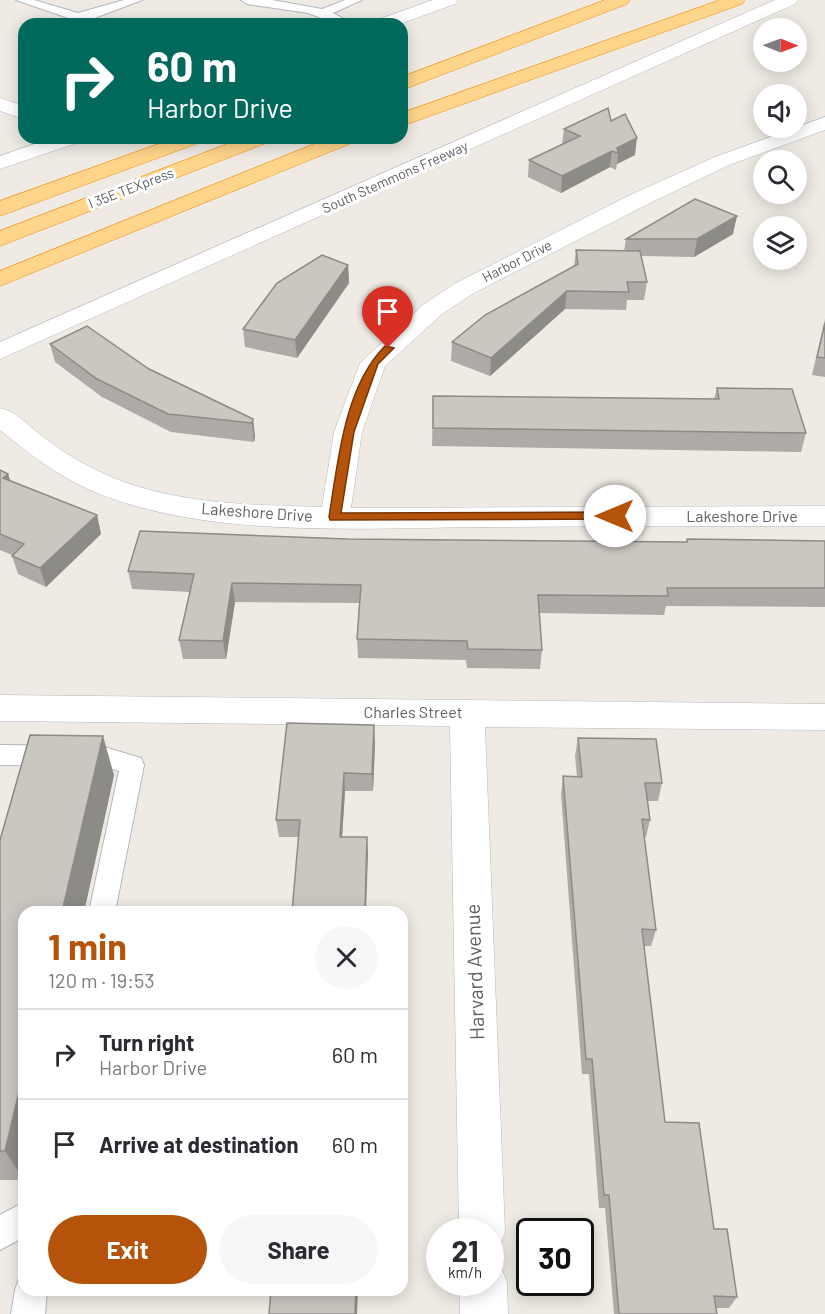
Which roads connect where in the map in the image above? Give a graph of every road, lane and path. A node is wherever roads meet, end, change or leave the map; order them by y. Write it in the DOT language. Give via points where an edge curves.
graph roads {
  1 [pos="22,0"];
  2 [pos="102,0"];
  3 [pos="136,0"];
  4 [pos="247,0"];
  5 [pos="356,0"];
  6 [pos="449,0"];
  7 [pos="572,0"];
  8 [pos="621,0"];
  9 [pos="689,0"];
  10 [pos="736,0"];
  11 [pos="789,0"];
  12 [pos="117,6"];
  13 [pos="551,8"];
  14 [pos="329,14"];
  15 [pos="321,18"];
  16 [pos="337,18"];
  17 [pos="400,18"];
  18 [pos="408,82"];
  19 [pos="0,104"];
  20 [pos="18,111"];
  21 [pos="408,116"];
  22 [pos="408,116"];
  23 [pos="825,123"];
  24 [pos="55,144"];
  25 [pos="178,144"];
  26 [pos="246,144"];
  27 [pos="332,144"];
  28 [pos="337,144"];
  29 [pos="0,164"];
  30 [pos="276,166"];
  31 [pos="0,209"];
  32 [pos="0,238"];
  33 [pos="0,279"];
  34 [pos="0,351"];
  35 [pos="0,416"];
  36 [pos="825,516"];
  37 [pos="335,517"];
  38 [pos="0,708"];
  39 [pos="467,712"];
  40 [pos="825,717"];
  41 [pos="0,755"];
  42 [pos="103,906"];
  43 [pos="482,1218"];
  44 [pos="18,1222"];
  45 [pos="0,1234"];
  46 [pos="30,1296"];
  47 [pos="483,1296"];
  48 [pos="28,1314"];
  49 [pos="484,1314"];
  1 -- 12 [label="lane" via="77,17"];
  2 -- 12 [label="lane"];
  3 -- 12 [label="lane"];
  4 -- 14 [label="lane" via="300,5"];
  5 -- 14 [label="lane"];
  6 -- 17 [label="street"];
  7 -- 13 [label="highway"];
  8 -- 18 [label="highway"];
  9 -- 21 [label="highway"];
  10 -- 22 [label="highway"];
  11 -- 34 [label="street, South Stemmons Freeway"];
  14 -- 15 [label="lane"];
  14 -- 16 [label="lane"];
  19 -- 20 [label="street"];
  23 -- 37 [label="street, Harbor Drive" via="722,161 649,195 465,288 433,309 374,363 348,432"];
  24 -- 29 [label="street"];
  25 -- 31 [label="highway"];
  26 -- 32 [label="highway, I 35E TEXpress"];
  27 -- 30 [label="highway"];
  28 -- 30 [label="highway"];
  30 -- 33 [label="highway"];
  35 -- 37 [label="street, Lakeshore Drive" via="75,471 118,490 186,506"];
  36 -- 37 [label="street, Lakeshore Drive"];
  38 -- 39 [label="street, Charles Street"];
  39 -- 40 [label="street, Charles Street"];
  39 -- 43 [label="street, Harvard Avenue"];
  41 -- 42 [label="lane" via="101,756 132,765"];
  44 -- 45 [label="lane"];
  46 -- 48 [label="lane"];
  47 -- 49 [label="street"];
}
